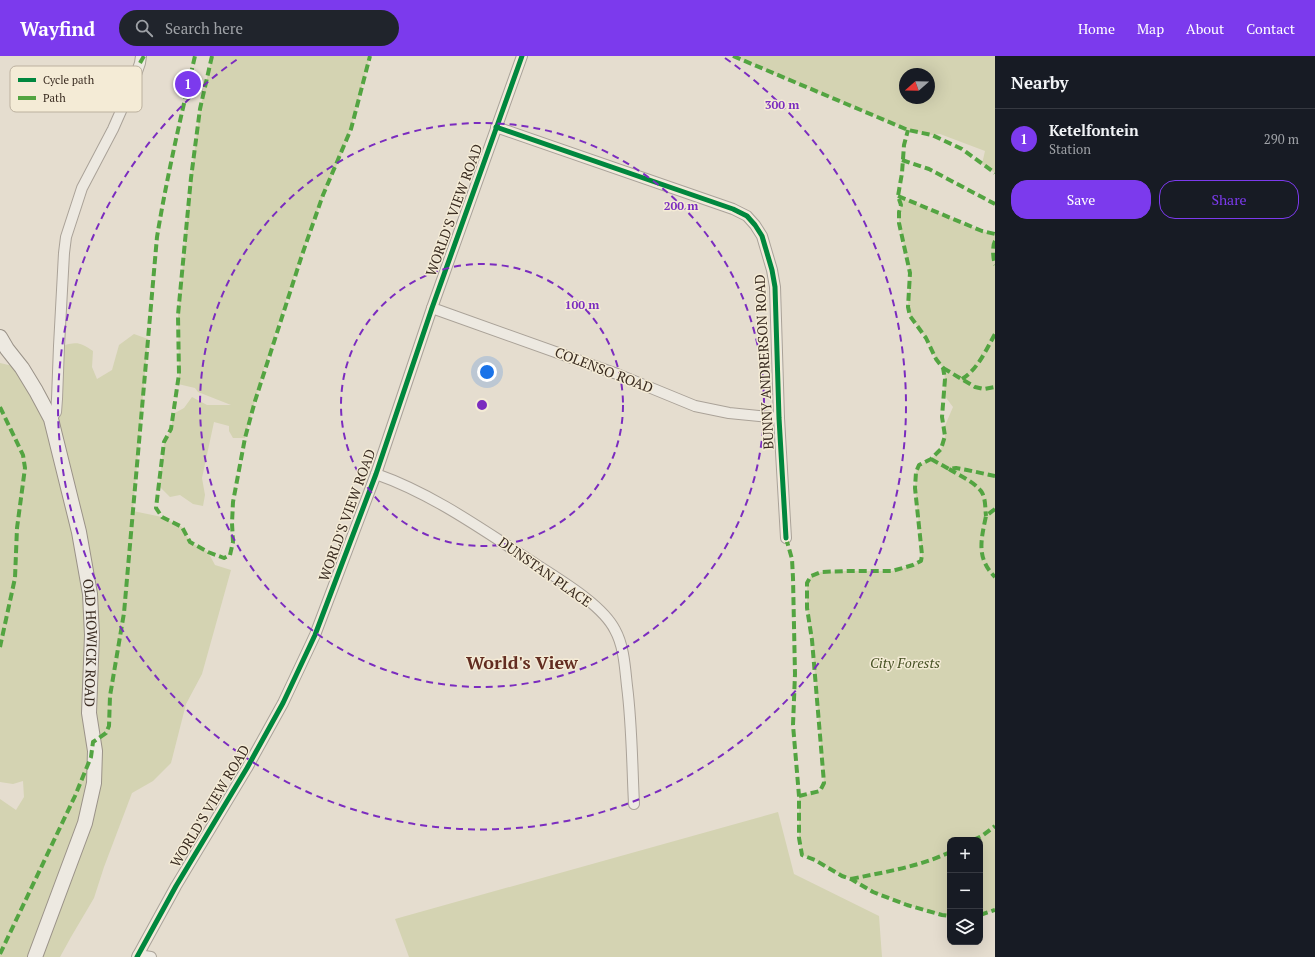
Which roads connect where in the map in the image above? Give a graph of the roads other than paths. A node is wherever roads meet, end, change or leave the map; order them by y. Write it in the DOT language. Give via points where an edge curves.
graph roads {
  1 [pos="141,56"];
  2 [pos="522,56"];
  3 [pos="139,66"];
  4 [pos="121,112"];
  5 [pos="496,127"];
  6 [pos="432,308"];
  7 [pos="0,337"];
  8 [pos="779,418"];
  9 [pos="51,419"];
  10 [pos="376,474"];
  11 [pos="786,538"];
  12 [pos="634,804"];
  13 [pos="137,956"];
  14 [pos="34,957"];
  15 [pos="151,957"];
  1 -- 3 [label="street"];
  2 -- 5 [label="street, WORLD'S VIEW ROAD"];
  4 -- 9 [label="street" via="82,188 66,237 56,412"];
  5 -- 6 [label="street, WORLD'S VIEW ROAD"];
  5 -- 8 [label="street, BUNNY ANDRERSON ROAD" via="747,216 762,236 774,281"];
  6 -- 8 [label="street, COLENSO ROAD" via="611,371 695,406"];
  6 -- 10 [label="street, WORLD'S VIEW ROAD"];
  7 -- 9 [label="main road, OLD HOWICK ROAD" via="26,374"];
  8 -- 11 [label="street, BUNNY ANDRERSON ROAD"];
  9 -- 14 [label="main road, OLD HOWICK ROAD" via="79,532 90,594 92,635 89,713 96,759 94,783 85,823"];
  10 -- 12 [label="street, DUNSTAN PLACE" via="399,482 476,525 580,594 610,621 619,639 626,673"];
  10 -- 13 [label="street, WORLD'S VIEW ROAD" via="315,635 292,685 247,768"];
  13 -- 15 [label="street"];
}
